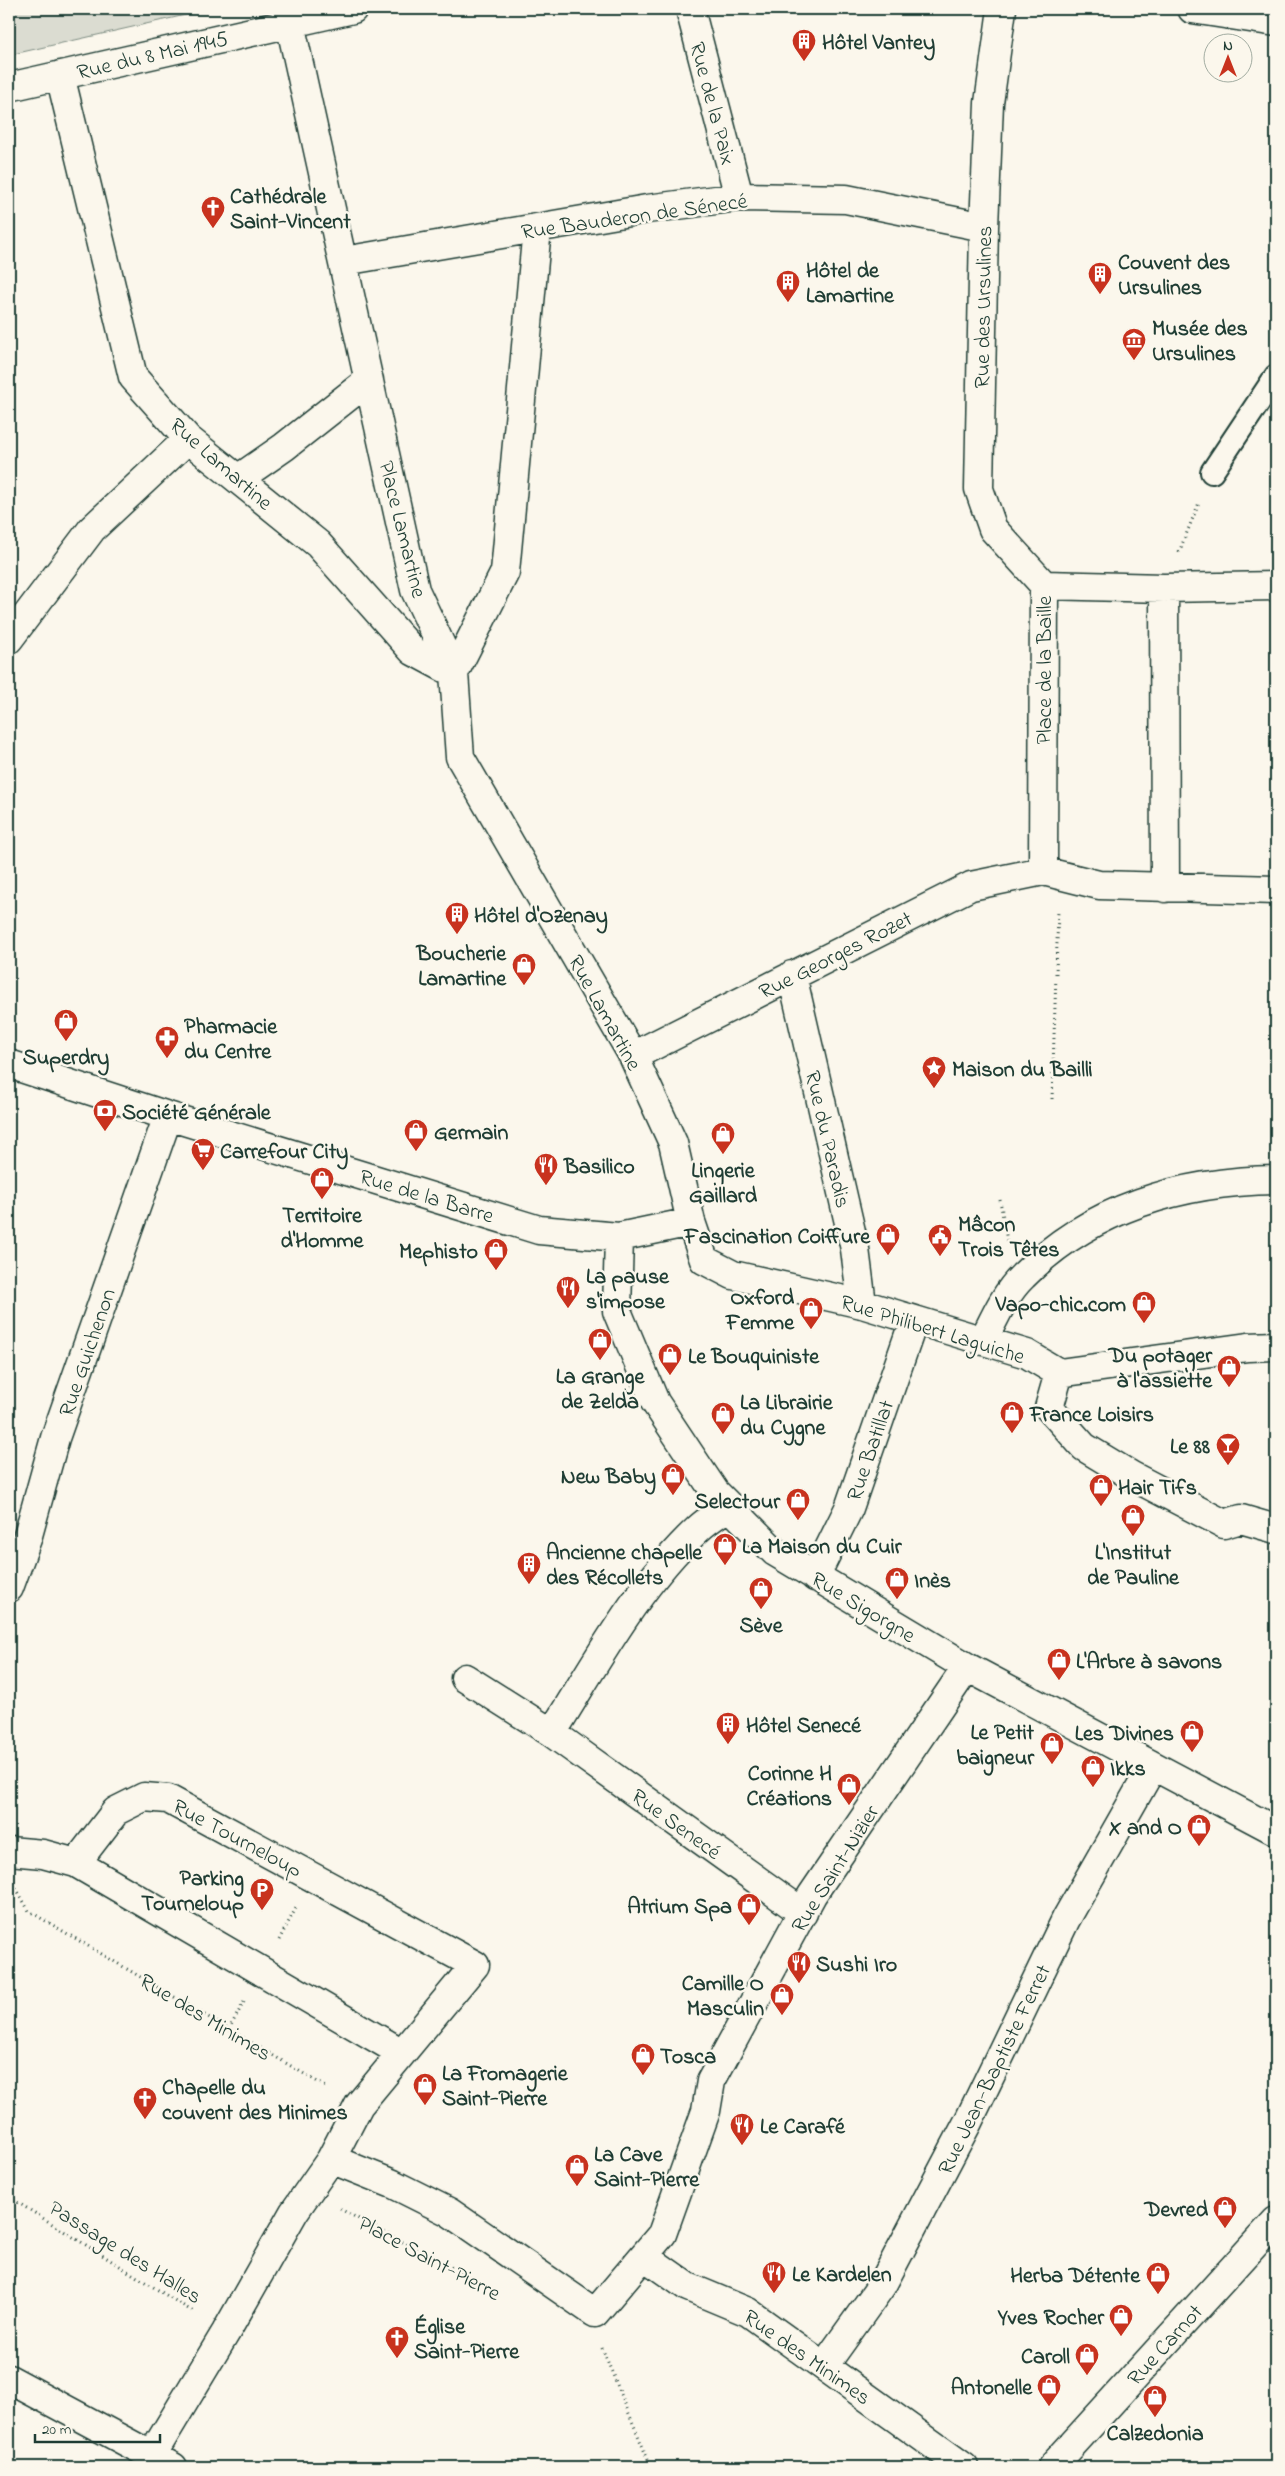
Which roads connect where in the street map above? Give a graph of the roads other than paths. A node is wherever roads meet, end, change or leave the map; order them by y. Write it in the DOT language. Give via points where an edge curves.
graph roads {
  1 [pos="353,9"];
  2 [pos="690,9"];
  3 [pos="1002,9"];
  4 [pos="1192,9"];
  5 [pos="1276,22"];
  6 [pos="290,23"];
  7 [pos="60,75"];
  8 [pos="9,87"];
  9 [pos="739,197"];
  10 [pos="984,227"];
  11 [pos="537,228"];
  12 [pos="344,261"];
  13 [pos="1276,376"];
  14 [pos="370,380"];
  15 [pos="188,439"];
  16 [pos="1212,472"];
  17 [pos="238,479"];
  18 [pos="1044,585"];
  19 [pos="1276,586"];
  20 [pos="1164,588"];
  21 [pos="9,639"];
  22 [pos="454,674"];
  23 [pos="1052,874"];
  24 [pos="1165,888"];
  25 [pos="1276,890"];
  26 [pos="792,975"];
  27 [pos="633,1056"];
  28 [pos="9,1064"];
  29 [pos="168,1116"];
  30 [pos="1276,1180"];
  31 [pos="691,1222"];
  32 [pos="619,1237"];
  33 [pos="862,1304"];
  34 [pos="914,1320"];
  35 [pos="983,1341"];
  36 [pos="1276,1346"];
  37 [pos="1059,1373"];
  38 [pos="729,1506"];
  39 [pos="1276,1529"];
  40 [pos="815,1577"];
  41 [pos="9,1588"];
  42 [pos="967,1667"];
  43 [pos="465,1678"];
  44 [pos="552,1733"];
  45 [pos="1153,1766"];
  46 [pos="1276,1831"];
  47 [pos="9,1851"];
  48 [pos="76,1863"];
  49 [pos="803,1913"];
  50 [pos="402,2053"];
  51 [pos="331,2160"];
  52 [pos="1276,2221"];
  53 [pos="644,2256"];
  54 [pos="824,2366"];
  55 [pos="9,2379"];
  56 [pos="163,2461"];
  57 [pos="964,2467"];
  58 [pos="1052,2467"];
  1 -- 6 [label="street, Rue du 8 Mai 1945"];
  2 -- 9 [label="street, Rue de la Paix"];
  3 -- 10 [label="street, Rue des Ursulines" via="989,103"];
  4 -- 5 [label="street"];
  6 -- 7 [label="street, Rue du 8 Mai 1945"];
  6 -- 12 [label="street"];
  7 -- 8 [label="street, Rue du 8 Mai 1945"];
  7 -- 15 [label="street, Rue Lamartine" via="132,377"];
  9 -- 10 [label="street, Rue Bauderon de Sénecé" via="846,199"];
  9 -- 11 [label="street, Rue Bauderon de Sénecé"];
  10 -- 18 [label="street, Rue des Ursulines" via="979,489 993,529"];
  11 -- 12 [label="street, Rue Bauderon de Sénecé"];
  11 -- 22 [label="street" via="505,572"];
  12 -- 14 [label="street, Place Lamartine"];
  13 -- 16 [label="lane"];
  14 -- 17 [label="street"];
  14 -- 22 [label="street, Place Lamartine" via="415,590"];
  15 -- 17 [label="street, Rue Lamartine"];
  15 -- 21 [label="street" via="92,529"];
  17 -- 22 [label="street, Rue Lamartine" via="318,544 413,651"];
  18 -- 20 [label="street, Place de la Baille"];
  18 -- 23 [label="street, Place de la Baille"];
  19 -- 20 [label="street, Place de la Baille"];
  20 -- 24 [label="street"];
  22 -- 27 [label="street, Rue Lamartine" via="460,757"];
  23 -- 24 [label="street" via="1098,885"];
  23 -- 26 [label="street, Rue Georges Rozet" via="971,886"];
  24 -- 25 [label="street"];
  26 -- 27 [label="street, Rue Georges Rozet"];
  26 -- 33 [label="street, Rue du Paradis" via="855,1249"];
  27 -- 31 [label="street, Rue Lamartine" via="673,1143"];
  28 -- 29 [label="street, Rue de la Barre"];
  29 -- 32 [label="street, Rue de la Barre" via="539,1230"];
  29 -- 41 [label="street, Rue Guichenon" via="55,1438 28,1539"];
  30 -- 35 [label="street" via="1238,1180 1179,1190 1120,1208 1074,1233 1022,1276"];
  31 -- 32 [label="street"];
  31 -- 33 [label="street, Rue Philibert Laguiche" via="704,1260 733,1275"];
  32 -- 38 [label="street, Rue Sigorgne" via="617,1311 655,1402 715,1492"];
  33 -- 34 [label="street, Rue Philibert Laguiche"];
  34 -- 35 [label="street, Rue Philibert Laguiche"];
  34 -- 40 [label="street, Rue Batillat" via="849,1508"];
  35 -- 37 [label="street, Rue Philibert Laguiche" via="1027,1354"];
  36 -- 37 [label="street"];
  37 -- 39 [label="street" via="1049,1408 1084,1447 1224,1524 1242,1518"];
  38 -- 40 [label="street, Rue Sigorgne" via="775,1552"];
  38 -- 44 [label="street" via="699,1528 669,1559 621,1622"];
  40 -- 42 [label="street, Rue Sigorgne"];
  42 -- 45 [label="street, Rue Sigorgne"];
  42 -- 49 [label="street, Rue Saint-Nizier"];
  43 -- 44 [label="street, Rue Senecé"];
  44 -- 49 [label="street, Rue Senecé"];
  45 -- 46 [label="street, Rue Sigorgne"];
  45 -- 54 [label="street, Rue Jean-Baptiste Ferret" via="1066,1919 968,2122 882,2285"];
  47 -- 48 [label="street" via="43,1854"];
  48 -- 50 [label="street"];
  48 -- 50 [label="street, Rue Tourneloup" via="116,1811 144,1797 168,1799 475,1965"];
  49 -- 53 [label="street, Rue Saint-Nizier" via="710,2080 706,2111 662,2234"];
  50 -- 51 [label="street" via="359,2106"];
  51 -- 53 [label="street, Rue Saint-Nizier" via="394,2184 449,2212 595,2313"];
  51 -- 56 [label="street" via="294,2212 226,2332"];
  52 -- 58 [label="street, Rue Carnot"];
  53 -- 54 [label="street, Rue des Minimes" via="688,2287 748,2312"];
  54 -- 57 [label="street, Rue des Minimes"];
  55 -- 56 [label="street"];
}
